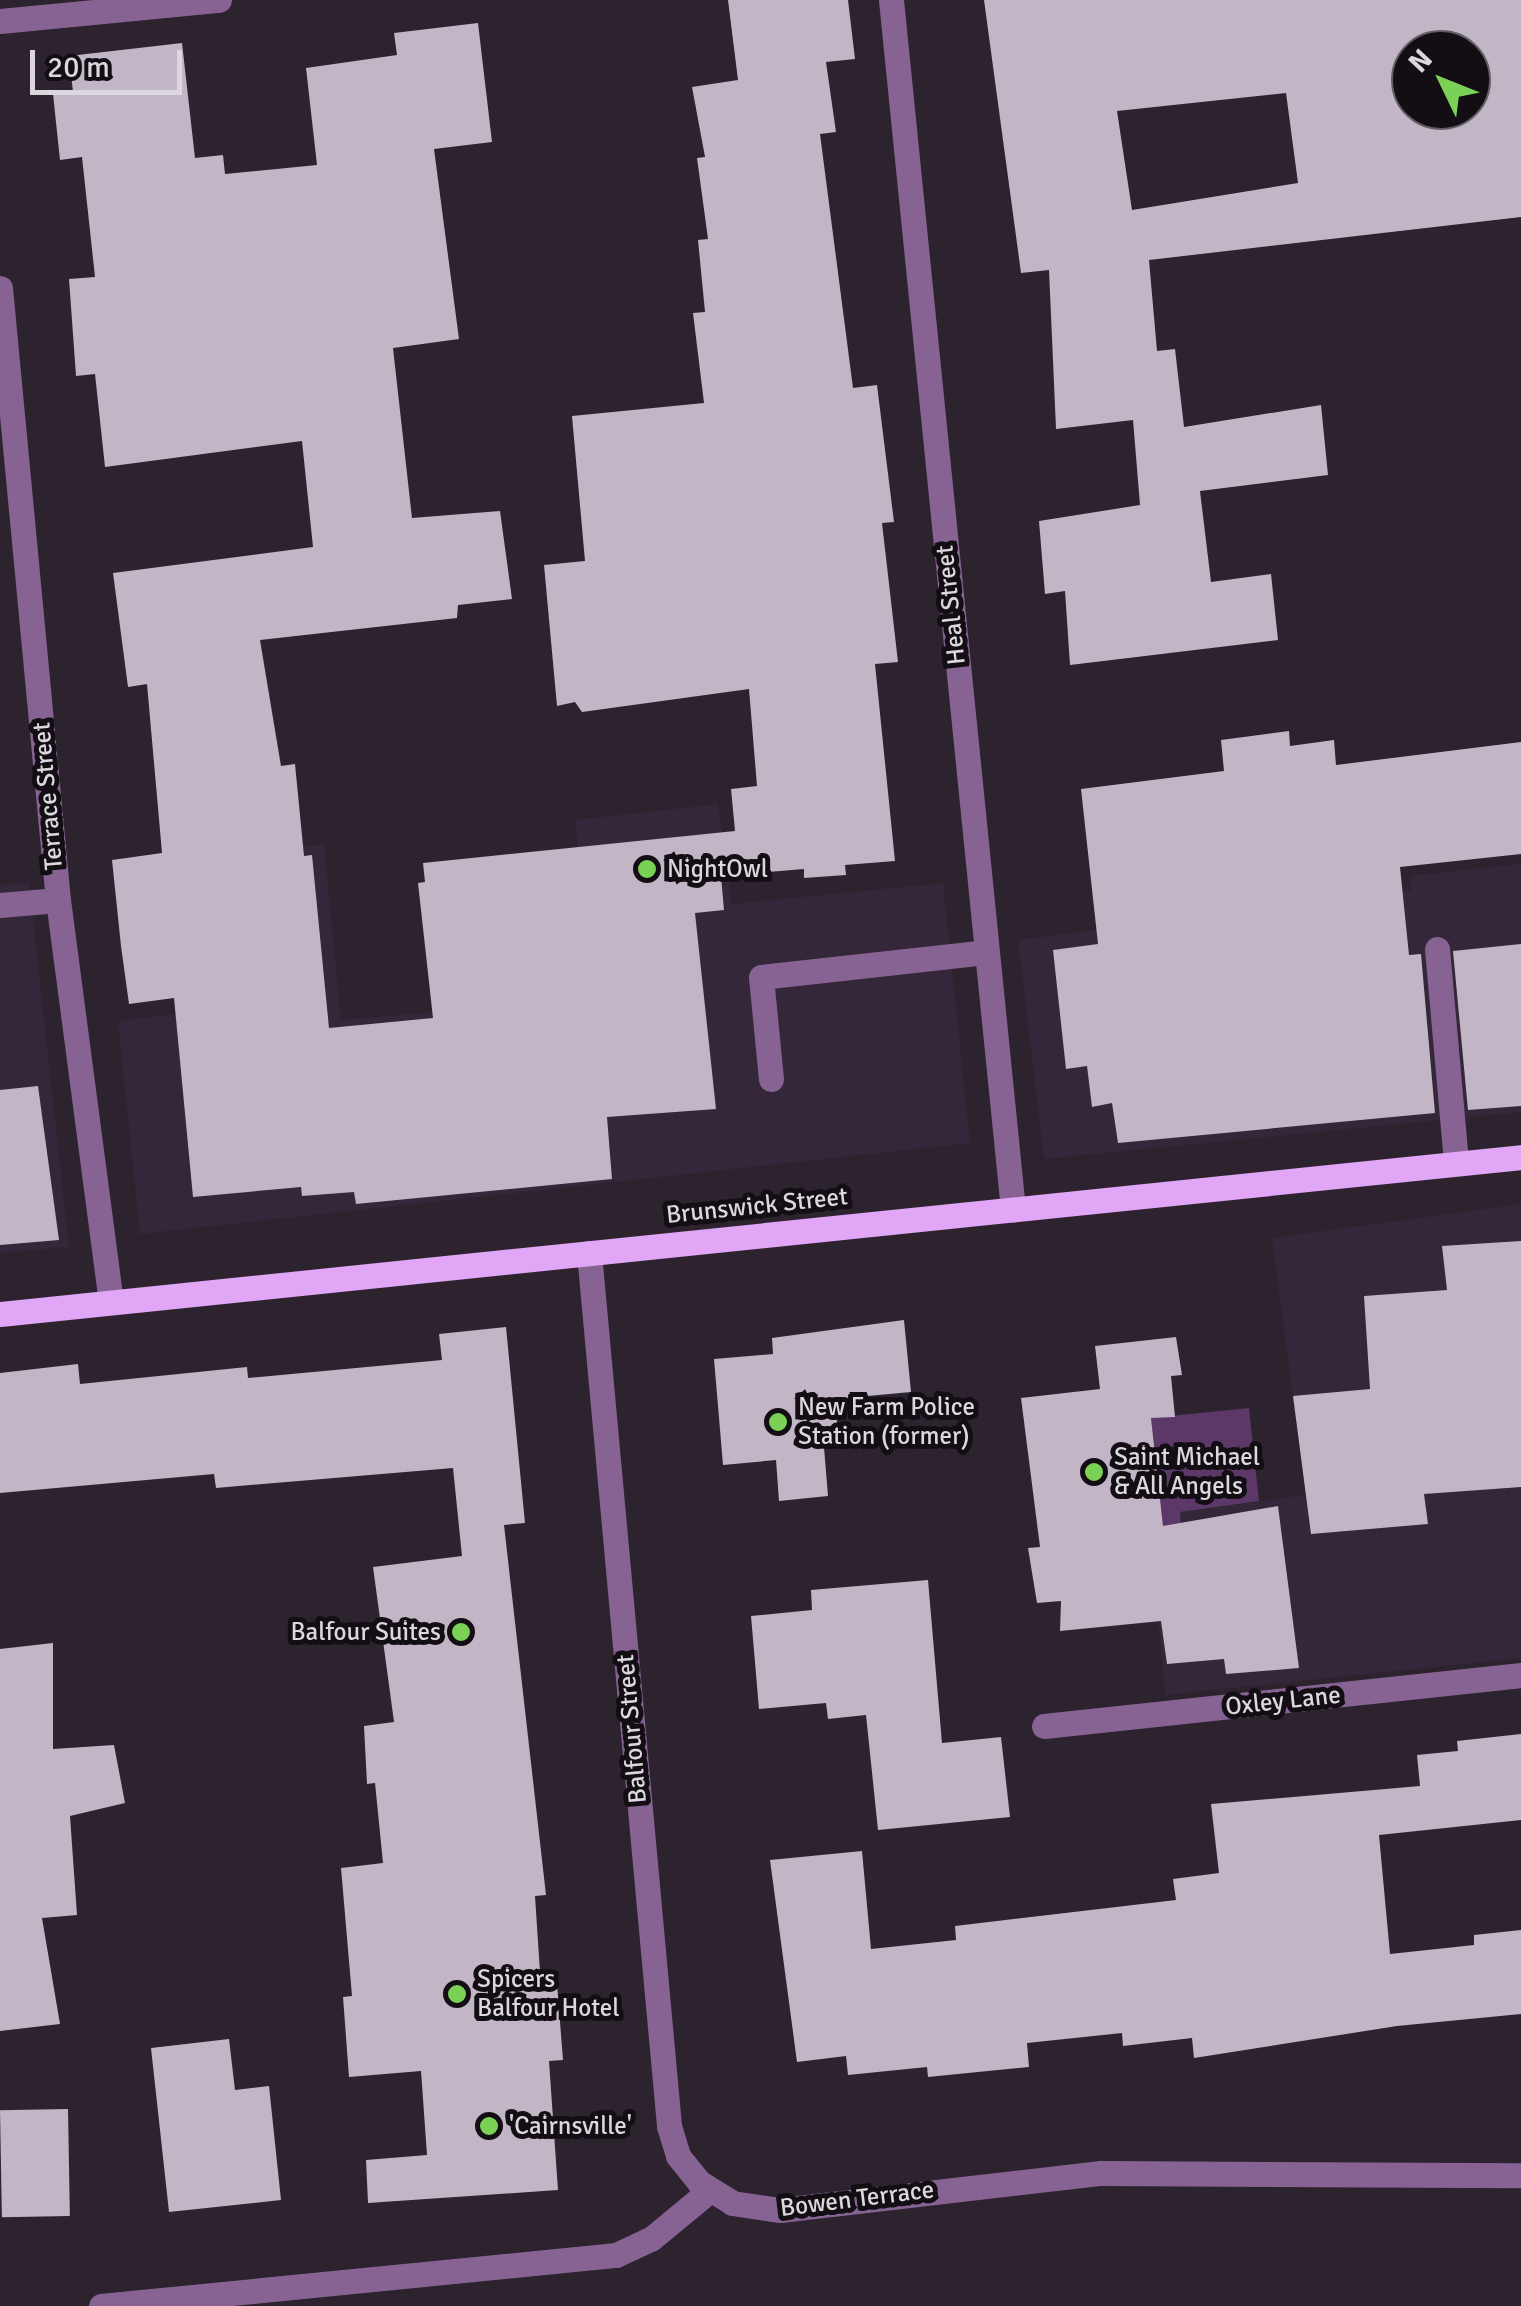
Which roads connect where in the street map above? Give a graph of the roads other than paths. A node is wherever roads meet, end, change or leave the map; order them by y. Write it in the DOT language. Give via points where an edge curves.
graph roads {
  1 [pos="219,0"];
  2 [pos="891,0"];
  3 [pos="0,21"];
  4 [pos="0,288"];
  5 [pos="58,900"];
  6 [pos="0,905"];
  7 [pos="1437,949"];
  8 [pos="986,952"];
  9 [pos="771,1079"];
  10 [pos="1521,1156"];
  11 [pos="1456,1164"];
  12 [pos="1013,1210"];
  13 [pos="589,1253"];
  14 [pos="112,1302"];
  15 [pos="0,1314"];
  16 [pos="1521,1676"];
  17 [pos="1044,1726"];
  18 [pos="1521,2175"];
  19 [pos="710,2190"];
  20 [pos="101,2306"];
  1 -- 3 [label="street"];
  2 -- 8 [label="street, Heal Street"];
  4 -- 5 [label="street, Terrace Street"];
  5 -- 6 [label="street"];
  5 -- 14 [label="street, Terrace Street"];
  7 -- 11 [label="street"];
  8 -- 9 [label="street" via="760,977"];
  8 -- 12 [label="street, Heal Street"];
  10 -- 11 [label="main road, Brunswick Street"];
  11 -- 12 [label="main road, Brunswick Street"];
  12 -- 13 [label="main road, Brunswick Street"];
  13 -- 14 [label="main road, Brunswick Street"];
  13 -- 19 [label="street, Balfour Street" via="669,2126 678,2156"];
  14 -- 15 [label="main road, Brunswick Street"];
  16 -- 17 [label="street, Oxley Lane"];
  18 -- 19 [label="street, Bowen Terrace" via="1101,2172 780,2210 746,2207"];
  19 -- 20 [label="street" via="651,2239 616,2255"];
}
